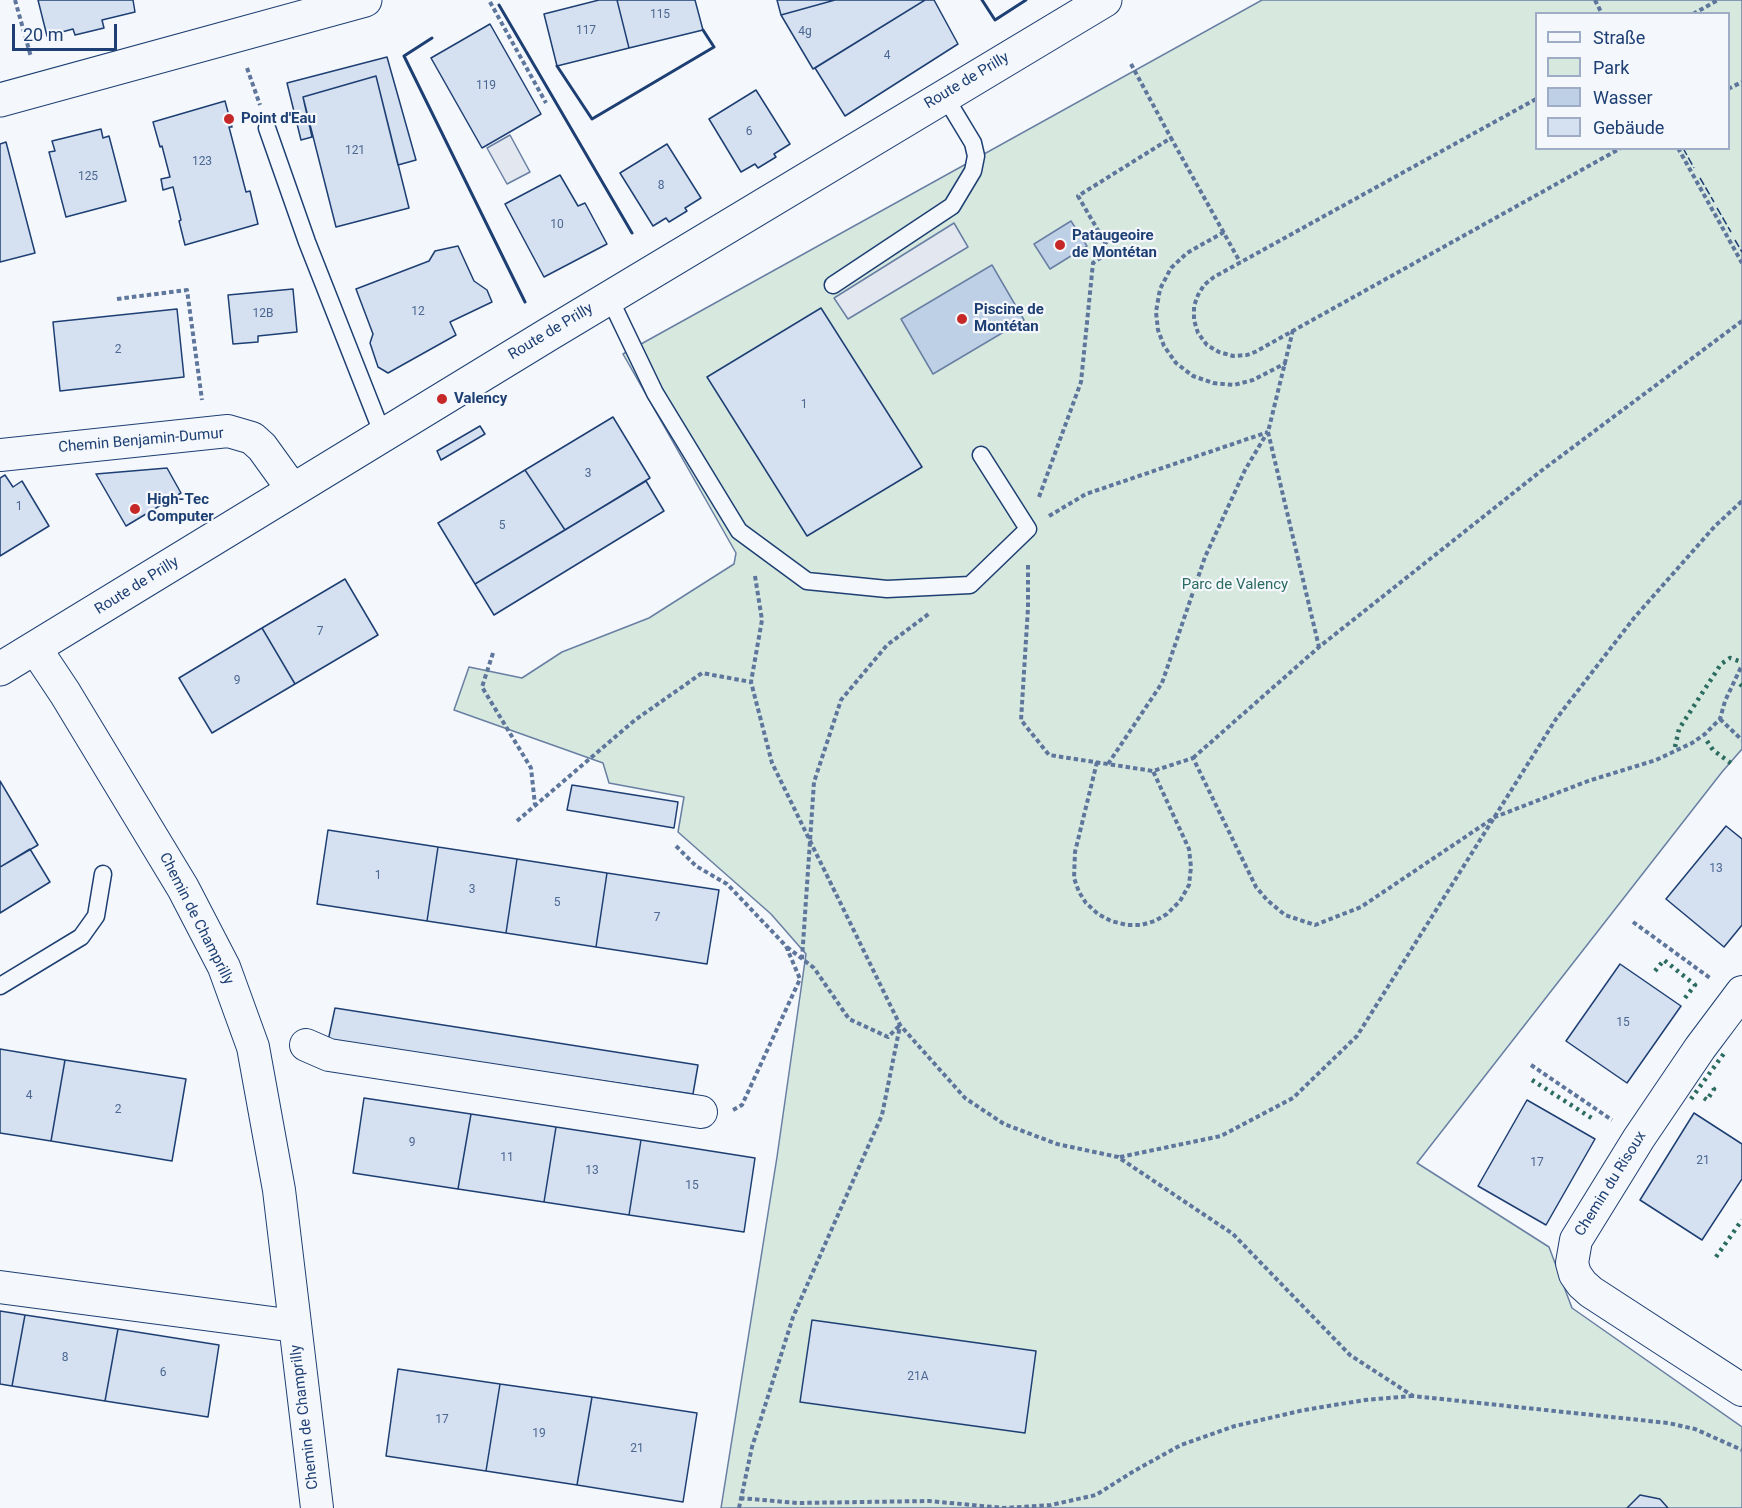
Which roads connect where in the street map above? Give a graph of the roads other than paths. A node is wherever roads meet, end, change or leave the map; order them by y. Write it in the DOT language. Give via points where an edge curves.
graph roads {
  1 [pos="365,0"];
  2 [pos="1105,0"];
  3 [pos="944,95"];
  4 [pos="0,100"];
  5 [pos="267,128"];
  6 [pos="833,285"];
  7 [pos="609,297"];
  8 [pos="383,435"];
  9 [pos="0,455"];
  10 [pos="981,455"];
  11 [pos="293,489"];
  12 [pos="35,648"];
  13 [pos="0,669"];
  14 [pos="103,874"];
  15 [pos="0,986"];
  16 [pos="1742,992"];
  17 [pos="306,1045"];
  18 [pos="701,1112"];
  19 [pos="0,1287"];
  20 [pos="295,1326"];
  21 [pos="1742,1390"];
  22 [pos="317,1508"];
  1 -- 4 [label="main road"];
  2 -- 3 [label="main road, Route de Prilly"];
  3 -- 6 [label="lane" via="973,142 973,171 952,206"];
  3 -- 7 [label="main road, Route de Prilly"];
  5 -- 8 [label="lane"];
  7 -- 8 [label="main road, Route de Prilly"];
  7 -- 10 [label="lane" via="655,393 739,531 807,581 887,589 970,585 1028,529"];
  8 -- 11 [label="main road, Route de Prilly"];
  9 -- 11 [label="street, Chemin Benjamin-Dumur" via="228,431 252,438"];
  11 -- 12 [label="main road, Route de Prilly"];
  12 -- 13 [label="main road, Route de Prilly"];
  12 -- 20 [label="street, Chemin de Champrilly" via="156,841 224,967 256,1059 279,1190"];
  14 -- 15 [label="lane" via="96,916 81,937"];
  16 -- 21 [label="street, Chemin du Risoux" via="1639,1138 1576,1240 1572,1263 1575,1274 1591,1292"];
  17 -- 18 [label="street" via="329,1054"];
  19 -- 20 [label="street, Chemin de Champrilly"];
  20 -- 22 [label="street, Chemin de Champrilly"];
}
